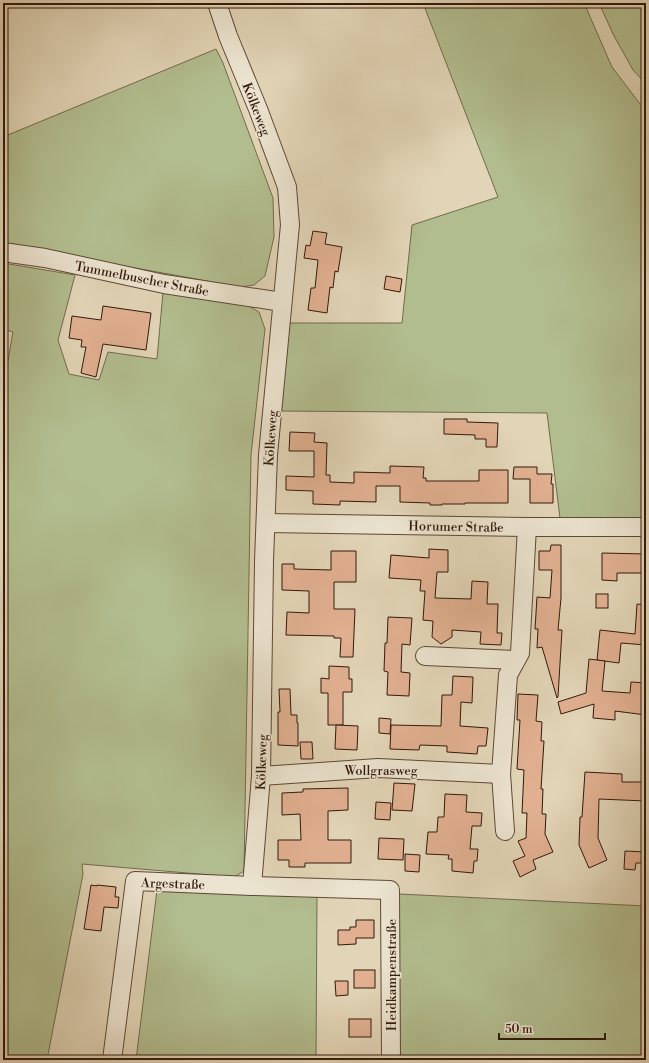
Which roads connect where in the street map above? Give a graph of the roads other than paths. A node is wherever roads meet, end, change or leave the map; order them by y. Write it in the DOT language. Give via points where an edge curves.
graph roads {
  1 [pos="218,3"];
  2 [pos="3,252"];
  3 [pos="282,302"];
  4 [pos="266,523"];
  5 [pos="527,527"];
  6 [pos="646,527"];
  7 [pos="425,656"];
  8 [pos="516,660"];
  9 [pos="502,774"];
  10 [pos="261,776"];
  11 [pos="505,831"];
  12 [pos="252,886"];
  13 [pos="390,890"];
  14 [pos="112,1060"];
  15 [pos="391,1060"];
  1 -- 3 [label="street, Kölkeweg" via="228,36 287,187 290,225"];
  2 -- 3 [label="street, Tummelbuscher Straße" via="45,258 164,284"];
  3 -- 4 [label="street, Kölkeweg" via="268,455"];
  4 -- 5 [label="street, Horumer Straße"];
  4 -- 10 [label="street, Kölkeweg"];
  5 -- 6 [label="street, Horumer Straße"];
  5 -- 8 [label="street" via="520,654"];
  7 -- 8 [label="street"];
  8 -- 9 [label="street" via="508,675"];
  9 -- 10 [label="street, Wollgrasweg" via="378,768"];
  9 -- 11 [label="street"];
  10 -- 12 [label="street, Kölkeweg"];
  12 -- 13 [label="street, Argestraße"];
  12 -- 14 [label="street, Argestraße" via="135,881"];
  13 -- 15 [label="street, Heidkampenstraße"];
}
